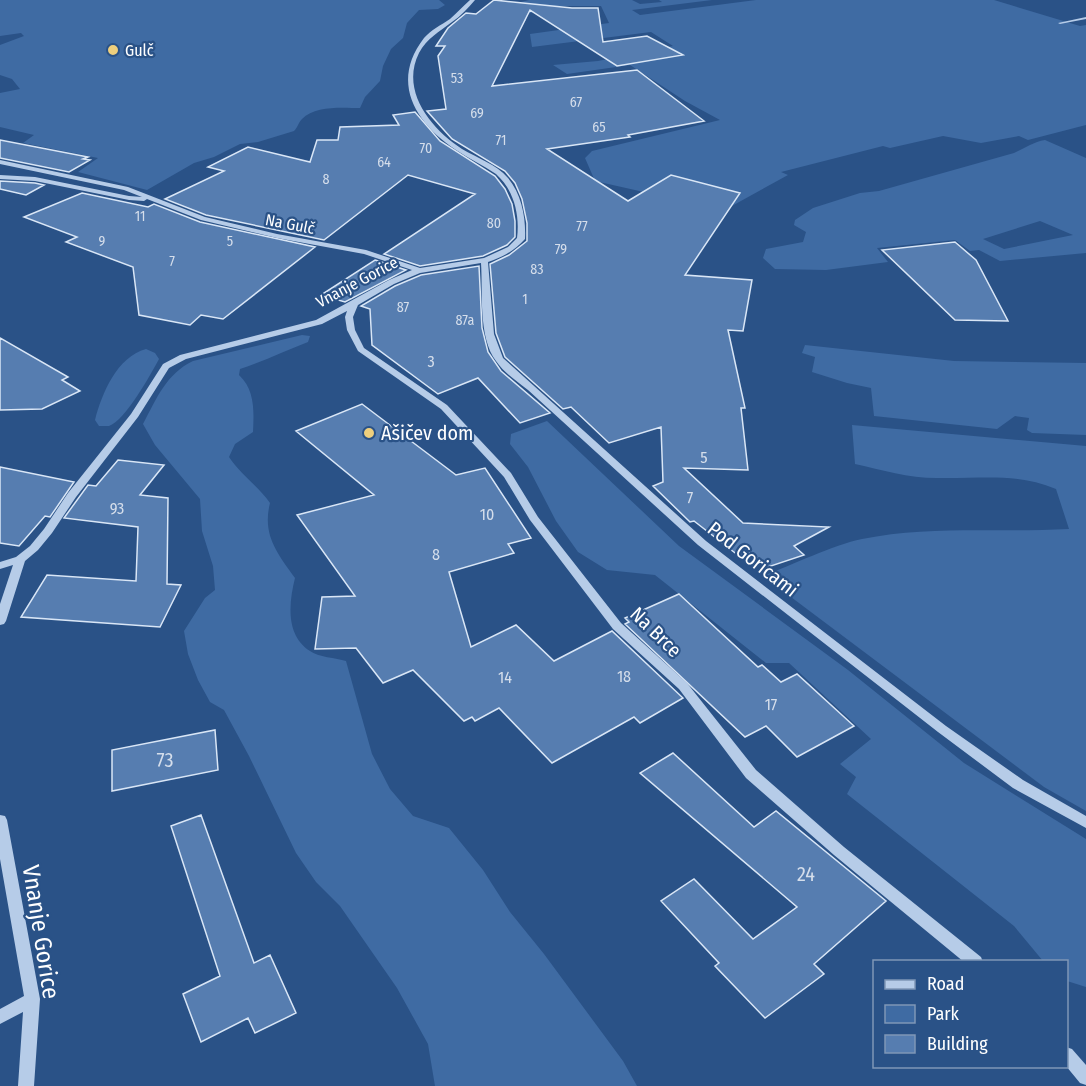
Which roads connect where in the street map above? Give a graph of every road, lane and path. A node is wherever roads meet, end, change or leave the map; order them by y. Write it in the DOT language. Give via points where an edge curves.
graph roads {
  1 [pos="473,0"];
  2 [pos="1086,18"];
  3 [pos="1059,23"];
  4 [pos="0,162"];
  5 [pos="0,177"];
  6 [pos="156,200"];
  7 [pos="484,260"];
  8 [pos="419,270"];
  9 [pos="354,304"];
  10 [pos="0,558"];
  11 [pos="20,560"];
  12 [pos="0,566"];
  13 [pos="0,621"];
  14 [pos="0,820"];
  15 [pos="1086,824"];
  16 [pos="974,960"];
  17 [pos="32,999"];
  18 [pos="0,1017"];
  19 [pos="1068,1056"];
  20 [pos="1086,1077"];
  21 [pos="26,1086"];
  1 -- 7 [label="street, Vnanje Gorice" via="428,37 410,67 408,83 416,107 450,143 504,178 514,195 523,224 521,238 507,251"];
  2 -- 3 [label="street"];
  4 -- 6 [label="street, Na Gulč" via="126,188"];
  5 -- 6 [label="street, Na Gulč" via="35,179"];
  6 -- 8 [label="street, Na Gulč" via="202,219 366,252"];
  7 -- 8 [label="street, Vnanje Gorice"];
  7 -- 15 [label="street, Pod Goricami" via="487,314 495,354 505,367 702,543 942,729 1018,784"];
  8 -- 9 [label="street, Vnanje Gorice"];
  9 -- 11 [label="street, Vnanje Gorice" via="319,322 183,357 166,366 135,415 48,531"];
  9 -- 16 [label="street, Na Brce" via="349,317 351,330 361,349 444,407 500,467 617,626 683,686 751,774 838,851"];
  10 -- 11 [label="street"];
  11 -- 12 [label="street"];
  11 -- 13 [label="street, Vnanje Gorice"];
  14 -- 17 [label="street, Vnanje Gorice"];
  17 -- 18 [label="street"];
  17 -- 21 [label="street, Vnanje Gorice"];
  19 -- 20 [label="street"];
}
